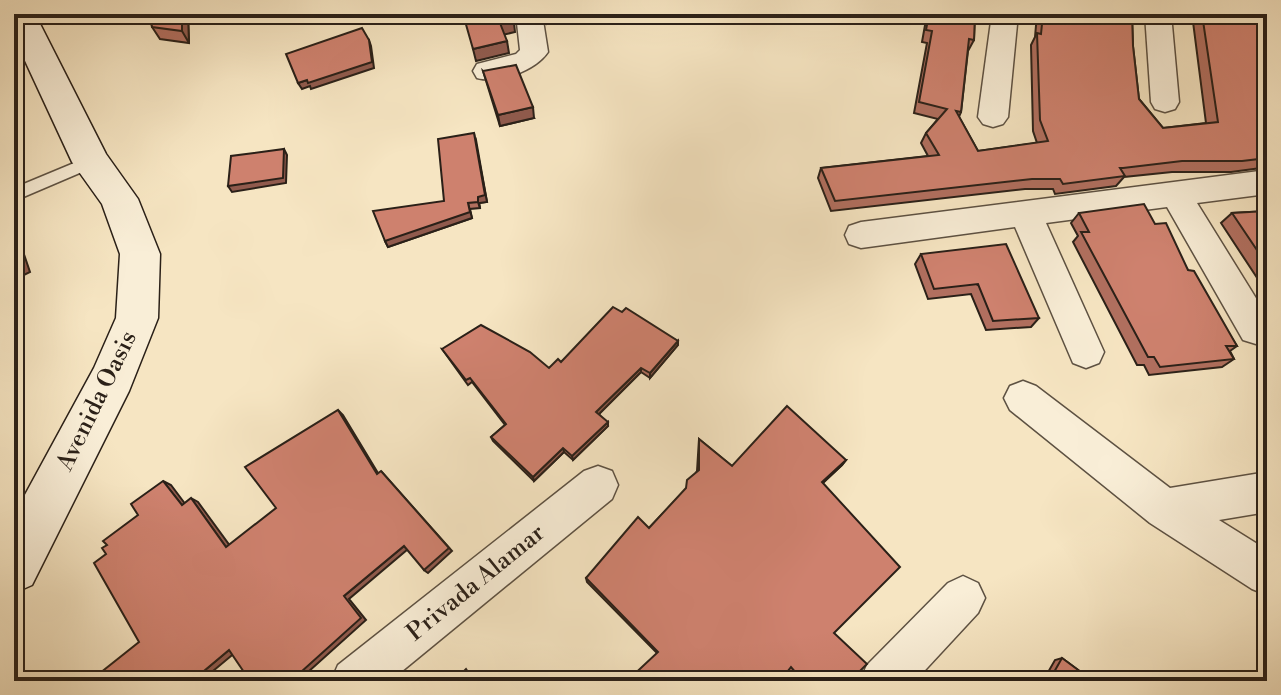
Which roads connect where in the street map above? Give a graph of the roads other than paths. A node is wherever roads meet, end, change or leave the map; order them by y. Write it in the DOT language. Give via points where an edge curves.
graph roads {
  1 [pos="19,14"];
  2 [pos="529,14"];
  3 [pos="1005,14"];
  4 [pos="1158,14"];
  5 [pos="487,71"];
  6 [pos="1165,102"];
  7 [pos="993,117"];
  8 [pos="91,162"];
  9 [pos="1267,182"];
  10 [pos="1175,194"];
  11 [pos="14,195"];
  12 [pos="1025,213"];
  13 [pos="861,235"];
  14 [pos="1256,329"];
  15 [pos="1086,352"];
  16 [pos="1023,398"];
  17 [pos="598,485"];
  18 [pos="1267,492"];
  19 [pos="1164,509"];
  20 [pos="14,567"];
  21 [pos="1267,574"];
  22 [pos="963,598"];
  23 [pos="354,681"];
  24 [pos="883,681"];
  1 -- 8 [label="main road, Avenida Oasis"];
  2 -- 5 [label="street" via="534,52 525,61"];
  3 -- 7 [label="street"];
  4 -- 6 [label="street"];
  8 -- 11 [label="lane"];
  8 -- 20 [label="main road, Avenida Oasis" via="119,199 140,254 137,318 113,377"];
  9 -- 10 [label="street"];
  10 -- 12 [label="street"];
  10 -- 14 [label="street"];
  12 -- 13 [label="street"];
  12 -- 15 [label="street"];
  16 -- 19 [label="street"];
  17 -- 23 [label="street, Privada Alamar"];
  18 -- 19 [label="street"];
  19 -- 21 [label="street"];
  22 -- 24 [label="street"];
}
